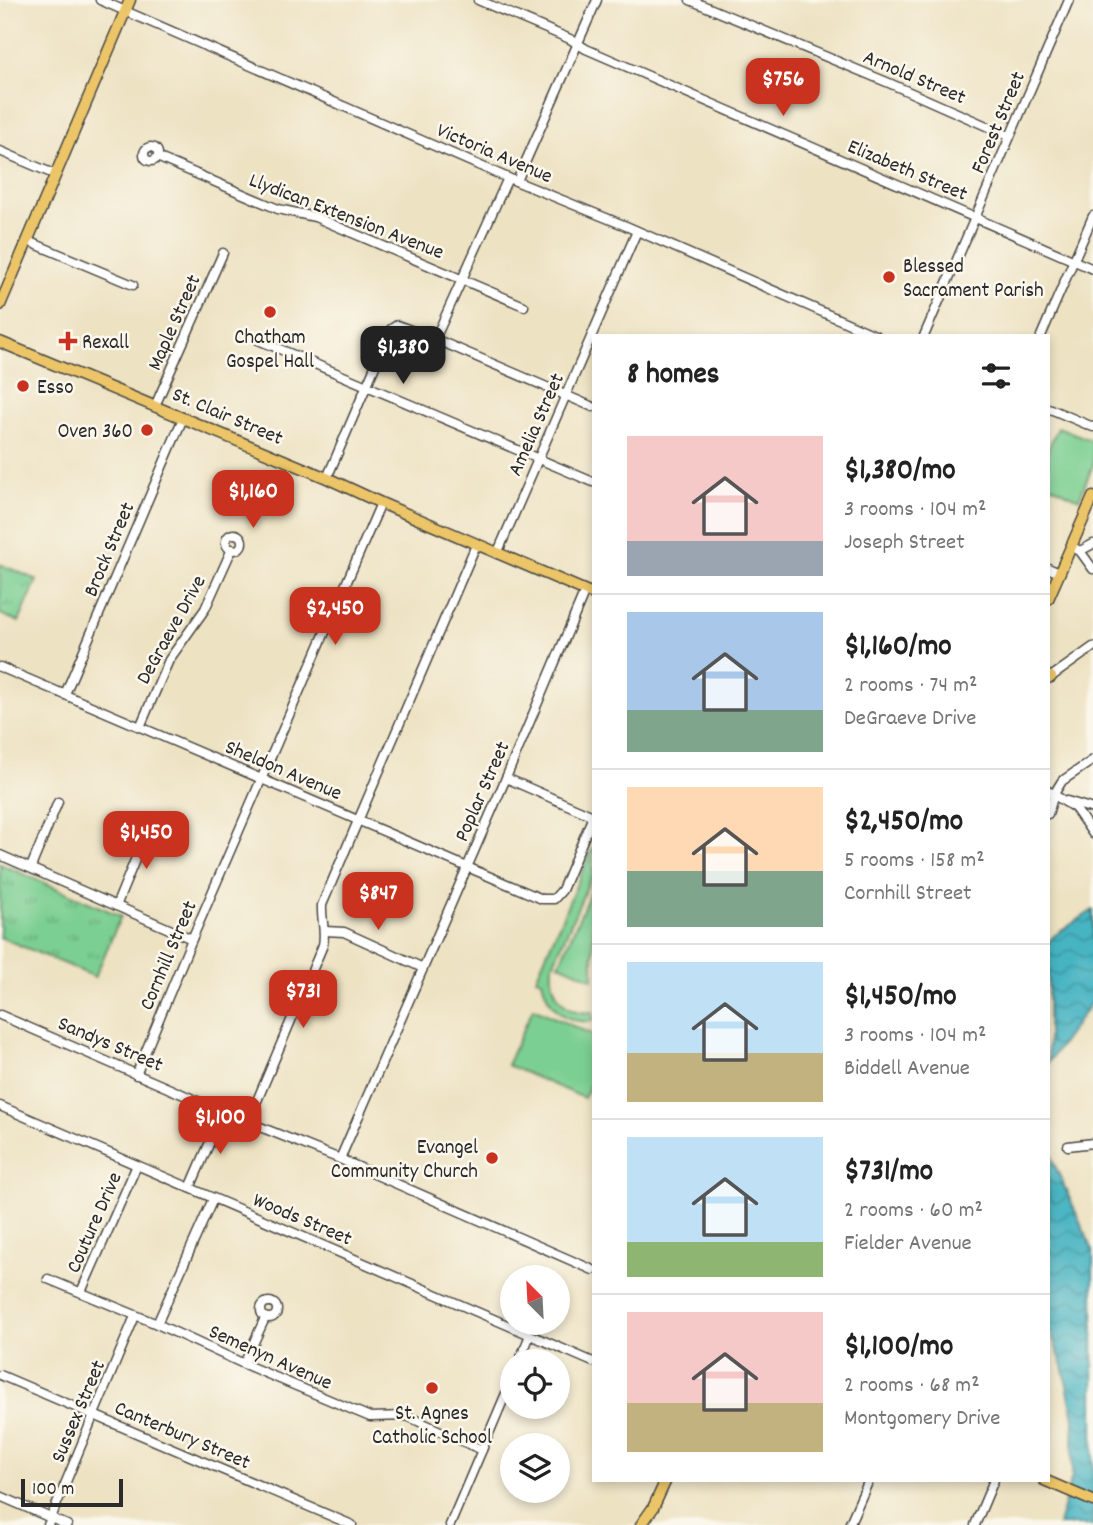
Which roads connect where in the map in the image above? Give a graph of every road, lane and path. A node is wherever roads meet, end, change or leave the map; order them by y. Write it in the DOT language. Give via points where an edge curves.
graph roads {
  1 [pos="100,0"];
  2 [pos="130,0"];
  3 [pos="478,0"];
  4 [pos="597,0"];
  5 [pos="690,0"];
  6 [pos="1069,0"];
  7 [pos="125,11"];
  8 [pos="577,44"];
  9 [pos="1009,136"];
  10 [pos="0,150"];
  11 [pos="157,157"];
  12 [pos="56,175"];
  13 [pos="513,179"];
  14 [pos="1093,216"];
  15 [pos="976,218"];
  16 [pos="637,231"];
  17 [pos="28,241"];
  18 [pos="223,253"];
  19 [pos="1074,261"];
  20 [pos="1093,269"];
  21 [pos="462,279"];
  22 [pos="133,285"];
  23 [pos="0,305"];
  24 [pos="524,306"];
  25 [pos="594,334"];
  26 [pos="872,334"];
  27 [pos="925,334"];
  28 [pos="1042,334"];
  29 [pos="592,338"];
  30 [pos="256,339"];
  31 [pos="435,339"];
  32 [pos="0,342"];
  33 [pos="366,385"];
  34 [pos="567,396"];
  35 [pos="155,406"];
  36 [pos="592,407"];
  37 [pos="1050,409"];
  38 [pos="183,418"];
  39 [pos="1093,427"];
  40 [pos="538,458"];
  41 [pos="327,478"];
  42 [pos="592,482"];
  43 [pos="1093,497"];
  44 [pos="381,503"];
  45 [pos="1093,544"];
  46 [pos="476,545"];
  47 [pos="1075,548"];
  48 [pos="232,549"];
  49 [pos="497,554"];
  50 [pos="1050,569"];
  51 [pos="1093,569"];
  52 [pos="1059,573"];
  53 [pos="589,593"];
  54 [pos="1050,594"];
  55 [pos="1093,648"];
  56 [pos="0,667"];
  57 [pos="1050,676"];
  58 [pos="65,694"];
  59 [pos="140,727"];
  60 [pos="1093,760"];
  61 [pos="506,778"];
  62 [pos="262,779"];
  63 [pos="1051,792"];
  64 [pos="1064,800"];
  65 [pos="58,802"];
  66 [pos="1093,809"];
  67 [pos="592,816"];
  68 [pos="592,818"];
  69 [pos="1089,820"];
  70 [pos="358,821"];
  71 [pos="149,826"];
  72 [pos="1093,834"];
  73 [pos="0,855"];
  74 [pos="31,867"];
  75 [pos="467,867"];
  76 [pos="116,906"];
  77 [pos="325,931"];
  78 [pos="192,939"];
  79 [pos="423,968"];
  80 [pos="0,1016"];
  81 [pos="136,1074"];
  82 [pos="0,1107"];
  83 [pos="223,1112"];
  84 [pos="248,1122"];
  85 [pos="1093,1143"];
  86 [pos="1068,1146"];
  87 [pos="340,1159"];
  88 [pos="137,1166"];
  89 [pos="190,1188"];
  90 [pos="213,1199"];
  91 [pos="592,1270"];
  92 [pos="48,1279"];
  93 [pos="82,1292"];
  94 [pos="135,1316"];
  95 [pos="265,1318"];
  96 [pos="500,1322"];
  97 [pos="157,1324"];
  98 [pos="530,1335"];
  99 [pos="524,1349"];
  100 [pos="592,1362"];
  101 [pos="244,1364"];
  102 [pos="0,1375"];
  103 [pos="500,1408"];
  104 [pos="95,1416"];
  105 [pos="482,1450"];
  106 [pos="665,1482"];
  107 [pos="868,1482"];
  108 [pos="993,1482"];
  109 [pos="1049,1483"];
  110 [pos="0,1496"];
  111 [pos="1093,1501"];
  112 [pos="50,1522"];
  113 [pos="851,1524"];
  114 [pos="67,1525"];
  115 [pos="352,1525"];
  116 [pos="450,1525"];
  117 [pos="641,1525"];
  118 [pos="975,1525"];
  1 -- 7 [label="street, Victoria Avenue"];
  2 -- 7 [label="main road"];
  3 -- 8 [label="street, Elizabeth Street"];
  4 -- 8 [label="street"];
  5 -- 9 [label="street, Arnold Street"];
  6 -- 9 [label="street, Forest Street"];
  7 -- 12 [label="main road"];
  7 -- 13 [label="street, Victoria Avenue"];
  8 -- 13 [label="street"];
  8 -- 15 [label="street, Elizabeth Street"];
  9 -- 15 [label="street, Forest Street"];
  10 -- 12 [label="street"];
  11 -- 21 [label="street, Llydican Extension Avenue"];
  12 -- 17 [label="main road"];
  13 -- 16 [label="street, Victoria Avenue"];
  13 -- 21 [label="street"];
  14 -- 19 [label="street"];
  15 -- 19 [label="street, Elizabeth Street"];
  15 -- 27 [label="street, Forest Street"];
  16 -- 25 [label="street, Amelia Street"];
  16 -- 26 [label="street, Victoria Avenue"];
  17 -- 22 [label="street"];
  17 -- 23 [label="main road"];
  18 -- 35 [label="street, Maple Street"];
  19 -- 20 [label="street, Elizabeth Street"];
  19 -- 28 [label="street"];
  21 -- 24 [label="street, Llydican Extension Avenue"];
  21 -- 31 [label="street"];
  29 -- 34 [label="street, Amelia Street"];
  30 -- 33 [label="street"];
  31 -- 33 [label="street" via="397,325"];
  31 -- 34 [label="street"];
  32 -- 35 [label="main road, St. Clair Street"];
  33 -- 40 [label="street"];
  33 -- 41 [label="street"];
  34 -- 36 [label="street"];
  34 -- 40 [label="street, Amelia Street"];
  35 -- 38 [label="main road, St. Clair Street"];
  37 -- 39 [label="street"];
  38 -- 41 [label="main road, St. Clair Street"];
  38 -- 58 [label="street, Brock Street"];
  40 -- 42 [label="street"];
  40 -- 49 [label="street, Amelia Street"];
  41 -- 44 [label="main road, St. Clair Street"];
  43 -- 47 [label="main road"];
  44 -- 46 [label="main road, St. Clair Street"];
  44 -- 62 [label="street, Cornhill Street"];
  45 -- 47 [label="street"];
  46 -- 49 [label="main road, St. Clair Street"];
  46 -- 70 [label="street"];
  47 -- 51 [label="street"];
  47 -- 52 [label="main road"];
  48 -- 59 [label="street, DeGraeve Drive" via="205,609 169,660"];
  49 -- 53 [label="main road, St. Clair Street"];
  50 -- 52 [label="street"];
  52 -- 54 [label="main road"];
  53 -- 61 [label="street, Poplar Street"];
  55 -- 57 [label="street"];
  56 -- 58 [label="street, Sheldon Avenue"];
  58 -- 59 [label="street, Sheldon Avenue"];
  59 -- 62 [label="street, Sheldon Avenue"];
  60 -- 63 [label="street"];
  61 -- 67 [label="street"];
  61 -- 75 [label="street, Poplar Street"];
  62 -- 70 [label="street, Sheldon Avenue"];
  62 -- 78 [label="street, Cornhill Street"];
  63 -- 64 [label="street"];
  64 -- 66 [label="street"];
  64 -- 69 [label="street"];
  65 -- 74 [label="street"];
  68 -- 75 [label="street, Sheldon Avenue" via="554,899 542,899"];
  69 -- 72 [label="street"];
  70 -- 75 [label="street, Sheldon Avenue"];
  70 -- 77 [label="street" via="321,905"];
  71 -- 76 [label="street"];
  73 -- 74 [label="street"];
  74 -- 76 [label="street"];
  75 -- 79 [label="street, Poplar Street"];
  76 -- 78 [label="street"];
  77 -- 79 [label="street" via="344,932"];
  77 -- 84 [label="street"];
  78 -- 81 [label="street, Cornhill Street"];
  79 -- 87 [label="street, Poplar Street"];
  80 -- 81 [label="street, Sandys Street"];
  81 -- 83 [label="street, Sandys Street"];
  82 -- 88 [label="street, Woods Street"];
  83 -- 84 [label="street, Sandys Street"];
  83 -- 89 [label="street"];
  84 -- 87 [label="street, Sandys Street"];
  85 -- 86 [label="street"];
  87 -- 91 [label="street, Sandys Street"];
  88 -- 89 [label="street, Woods Street"];
  88 -- 93 [label="street, Couture Drive"];
  89 -- 90 [label="street, Woods Street"];
  90 -- 96 [label="street, Woods Street"];
  90 -- 97 [label="street"];
  92 -- 93 [label="street, Semenyn Avenue"];
  93 -- 94 [label="street, Semenyn Avenue"];
  94 -- 97 [label="street, Semenyn Avenue"];
  94 -- 104 [label="street, Sussex Street"];
  95 -- 101 [label="street"];
  97 -- 101 [label="street, Semenyn Avenue"];
  98 -- 99 [label="street"];
  98 -- 100 [label="street, Woods Street"];
  101 -- 105 [label="street, Semenyn Avenue" via="370,1417 407,1416"];
  102 -- 104 [label="street, Canterbury Street"];
  103 -- 105 [label="street"];
  104 -- 112 [label="street, Sussex Street"];
  104 -- 115 [label="street, Canterbury Street"];
  105 -- 116 [label="street"];
  106 -- 117 [label="main road"];
  107 -- 113 [label="street"];
  108 -- 118 [label="street"];
  109 -- 111 [label="main road"];
  110 -- 112 [label="street"];
  112 -- 114 [label="street"];
}
